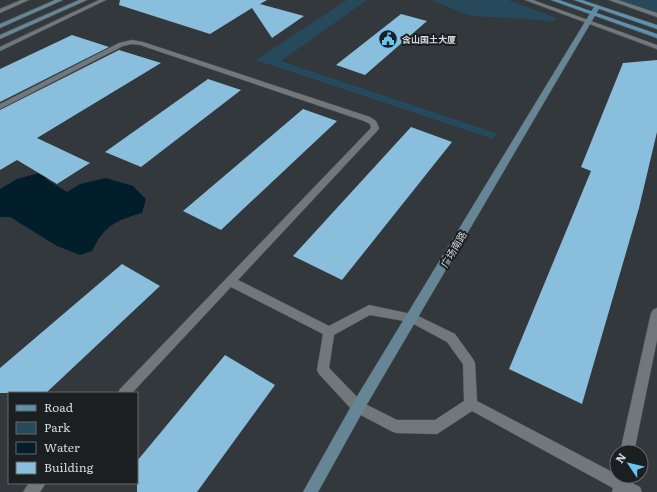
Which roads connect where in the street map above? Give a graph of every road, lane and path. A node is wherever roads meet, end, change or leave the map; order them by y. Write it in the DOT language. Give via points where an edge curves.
graph roads {
  1 [pos="26,0"];
  2 [pos="60,0"];
  3 [pos="84,0"];
  4 [pos="103,0"];
  5 [pos="528,0"];
  6 [pos="554,0"];
  7 [pos="577,0"];
  8 [pos="612,0"];
  9 [pos="0,11"];
  10 [pos="593,14"];
  11 [pos="657,15"];
  12 [pos="0,26"];
  13 [pos="657,28"];
  14 [pos="657,36"];
  15 [pos="0,37"];
  16 [pos="657,47"];
  17 [pos="0,49"];
  18 [pos="0,107"];
  19 [pos="230,281"];
  20 [pos="657,313"];
  21 [pos="412,318"];
  22 [pos="329,332"];
  23 [pos="125,392"];
  24 [pos="472,404"];
  25 [pos="358,407"];
  26 [pos="629,444"];
  27 [pos="609,478"];
  28 [pos="38,484"];
  29 [pos="620,484"];
  30 [pos="30,492"];
  31 [pos="310,492"];
  32 [pos="635,492"];
  1 -- 9 [label="street"];
  2 -- 12 [label="street"];
  3 -- 15 [label="street"];
  4 -- 17 [label="street"];
  5 -- 10 [label="street"];
  6 -- 10 [label="main road"];
  7 -- 10 [label="main road"];
  8 -- 11 [label="street"];
  10 -- 13 [label="main road"];
  10 -- 14 [label="main road"];
  10 -- 16 [label="street"];
  10 -- 21 [label="street, 广场南路"];
  18 -- 19 [label="street" via="121,44 141,42 373,123 375,128"];
  19 -- 22 [label="street"];
  19 -- 23 [label="street"];
  20 -- 26 [label="street"];
  21 -- 22 [label="street" via="369,310"];
  21 -- 24 [label="street" via="451,338 469,363"];
  21 -- 25 [label="street, 广场南路"];
  22 -- 25 [label="street" via="323,370"];
  24 -- 25 [label="street" via="437,427 396,426"];
  24 -- 27 [label="street"];
  25 -- 31 [label="street, 广场南路"];
  28 -- 30 [label="street"];
  29 -- 32 [label="street"];
}
